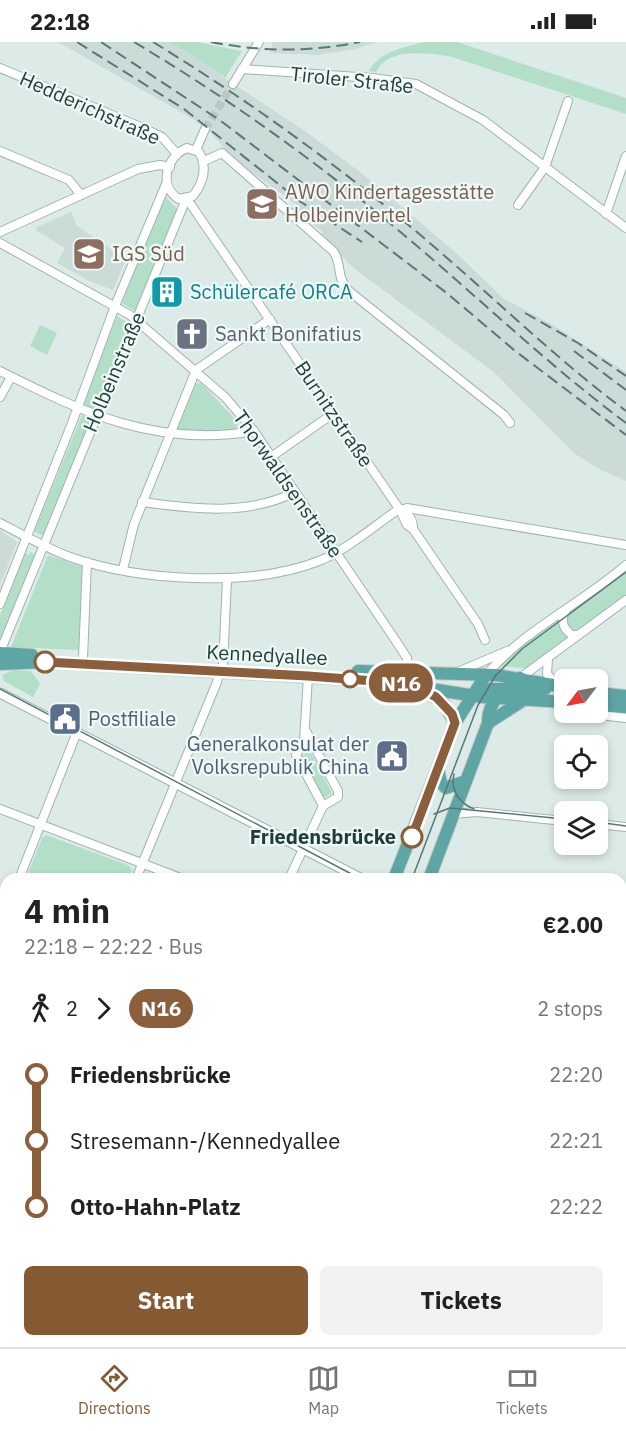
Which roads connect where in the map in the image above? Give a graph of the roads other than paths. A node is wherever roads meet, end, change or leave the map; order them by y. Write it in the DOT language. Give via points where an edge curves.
graph roads {
  1 [pos="259,42"];
  2 [pos="0,68"];
  3 [pos="242,69"];
  4 [pos="233,84"];
  5 [pos="568,101"];
  6 [pos="205,129"];
  7 [pos="196,150"];
  8 [pos="0,151"];
  9 [pos="176,153"];
  10 [pos="626,156"];
  11 [pos="204,160"];
  12 [pos="170,167"];
  13 [pos="545,167"];
  14 [pos="164,188"];
  15 [pos="81,195"];
  16 [pos="187,199"];
  17 [pos="518,205"];
  18 [pos="197,212"];
  19 [pos="606,214"];
  20 [pos="179,216"];
  21 [pos="626,228"];
  22 [pos="0,232"];
  23 [pos="0,243"];
  24 [pos="115,306"];
  25 [pos="137,319"];
  26 [pos="270,319"];
  27 [pos="196,370"];
  28 [pos="0,371"];
  29 [pos="11,377"];
  30 [pos="0,397"];
  31 [pos="77,409"];
  32 [pos="334,413"];
  33 [pos="96,417"];
  34 [pos="510,423"];
  35 [pos="254,431"];
  36 [pos="170,434"];
  37 [pos="271,457"];
  38 [pos="295,492"];
  39 [pos="142,502"];
  40 [pos="400,510"];
  41 [pos="0,523"];
  42 [pos="26,537"];
  43 [pos="45,546"];
  44 [pos="626,547"];
  45 [pos="335,552"];
  46 [pos="87,562"];
  47 [pos="625,567"];
  48 [pos="123,568"];
  49 [pos="227,579"];
  50 [pos="626,600"];
  51 [pos="0,604"];
  52 [pos="567,609"];
  53 [pos="578,635"];
  54 [pos="485,640"];
  55 [pos="513,648"];
  56 [pos="83,658"];
  57 [pos="548,658"];
  58 [pos="0,660"];
  59 [pos="221,668"];
  60 [pos="409,672"];
  61 [pos="451,673"];
  62 [pos="486,675"];
  63 [pos="308,676"];
  64 [pos="520,678"];
  65 [pos="554,680"];
  66 [pos="412,685"];
  67 [pos="554,685"];
  68 [pos="0,686"];
  69 [pos="554,688"];
  70 [pos="0,693"];
  71 [pos="501,693"];
  72 [pos="472,695"];
  73 [pos="626,696"];
  74 [pos="608,699"];
  75 [pos="526,700"];
  76 [pos="18,701"];
  77 [pos="554,701"];
  78 [pos="608,703"];
  79 [pos="626,707"];
  80 [pos="608,716"];
  81 [pos="626,718"];
  82 [pos="455,723"];
  83 [pos="488,723"];
  84 [pos="305,730"];
  85 [pos="77,732"];
  86 [pos="437,766"];
  87 [pos="466,782"];
  88 [pos="175,784"];
  89 [pos="460,795"];
  90 [pos="323,806"];
  91 [pos="0,809"];
  92 [pos="477,812"];
  93 [pos="453,814"];
  94 [pos="554,820"];
  95 [pos="40,825"];
  96 [pos="608,825"];
  97 [pos="626,827"];
  98 [pos="302,849"];
  99 [pos="142,864"];
  100 [pos="20,873"];
  101 [pos="138,873"];
  102 [pos="167,873"];
  103 [pos="292,873"];
  104 [pos="350,873"];
  105 [pos="397,873"];
  106 [pos="431,873"];
  1 -- 3 [label="street"];
  2 -- 9 [label="street, Hedderichstraße" via="162,137"];
  3 -- 4 [label="street"];
  3 -- 13 [label="street, Tiroler Straße" via="416,84 483,120"];
  5 -- 13 [label="street"];
  6 -- 7 [label="street"];
  7 -- 9 [label="street" via="187,148"];
  7 -- 11 [label="street"];
  8 -- 15 [label="street" via="69,180"];
  9 -- 12 [label="street"];
  10 -- 19 [label="street"];
  11 -- 16 [label="street" via="198,189"];
  11 -- 34 [label="street" via="222,153 266,190 333,251 339,277 349,291"];
  12 -- 14 [label="street"];
  12 -- 15 [label="street" via="138,169"];
  13 -- 17 [label="street"];
  13 -- 19 [label="street, Tiroler Straße"];
  14 -- 16 [label="street"];
  14 -- 24 [label="street, Holbeinstraße"];
  15 -- 22 [label="street"];
  16 -- 18 [label="street, Burnitzstraße"];
  16 -- 20 [label="street, Holbeinstraße"];
  18 -- 20 [label="street" via="189,210"];
  18 -- 26 [label="street, Burnitzstraße"];
  19 -- 21 [label="street, Tiroler Straße"];
  20 -- 25 [label="street, Holbeinstraße"];
  23 -- 24 [label="street, Thorwaldsenstraße"];
  24 -- 25 [label="street, Thorwaldsenstraße"];
  24 -- 31 [label="street, Holbeinstraße"];
  25 -- 27 [label="street, Thorwaldsenstraße"];
  25 -- 33 [label="street, Holbeinstraße"];
  26 -- 27 [label="street"];
  26 -- 32 [label="street, Burnitzstraße"];
  27 -- 35 [label="street, Thorwaldsenstraße"];
  27 -- 36 [label="street"];
  28 -- 29 [label="street"];
  29 -- 30 [label="street"];
  29 -- 31 [label="street"];
  31 -- 33 [label="street"];
  31 -- 42 [label="street, Holbeinstraße"];
  32 -- 37 [label="street"];
  32 -- 40 [label="street, Burnitzstraße"];
  33 -- 36 [label="street"];
  33 -- 43 [label="street, Holbeinstraße"];
  35 -- 36 [label="street" via="221,436"];
  35 -- 37 [label="street, Thorwaldsenstraße"];
  36 -- 39 [label="street"];
  37 -- 38 [label="street, Thorwaldsenstraße"];
  38 -- 39 [label="street" via="258,505 226,508"];
  38 -- 45 [label="street, Thorwaldsenstraße"];
  39 -- 48 [label="street"];
  40 -- 44 [label="street" via="407,508"];
  40 -- 45 [label="street"];
  40 -- 54 [label="street, Burnitzstraße"];
  41 -- 42 [label="street"];
  42 -- 43 [label="street"];
  42 -- 51 [label="street, Holbeinstraße"];
  43 -- 46 [label="street"];
  43 -- 58 [label="street, Holbeinstraße"];
  45 -- 49 [label="street" via="284,572"];
  45 -- 60 [label="street, Thorwaldsenstraße" via="407,658"];
  46 -- 48 [label="street"];
  46 -- 56 [label="street"];
  47 -- 52 [label="street"];
  48 -- 49 [label="street"];
  49 -- 59 [label="street"];
  50 -- 53 [label="street"];
  52 -- 53 [label="street" via="564,627"];
  52 -- 55 [label="street"];
  53 -- 57 [label="street"];
  55 -- 61 [label="street"];
  55 -- 62 [label="street"];
  56 -- 58 [label="main road, Kennedyallee" via="18,655"];
  56 -- 59 [label="main road, Kennedyallee"];
  57 -- 64 [label="street"];
  57 -- 65 [label="street" via="547,674"];
  58 -- 59 [label="main road, Kennedyallee"];
  59 -- 60 [label="main road, Kennedyallee"];
  59 -- 63 [label="main road, Kennedyallee"];
  59 -- 88 [label="street"];
  60 -- 61 [label="main road, Kennedyallee"];
  61 -- 62 [label="main road, Kennedyallee"];
  62 -- 64 [label="main road, Kennedyallee"];
  62 -- 72 [label="main road"];
  63 -- 66 [label="main road, Kennedyallee"];
  63 -- 84 [label="street"];
  64 -- 67 [label="main road, Kennedyallee"];
  64 -- 71 [label="main road"];
  66 -- 72 [label="main road, Kennedyallee"];
  66 -- 82 [label="main road" via="442,700"];
  68 -- 76 [label="street"];
  69 -- 71 [label="main road"];
  70 -- 76 [label="street"];
  71 -- 72 [label="main road, Kennedyallee"];
  71 -- 75 [label="main road, Kennedyallee"];
  71 -- 83 [label="main road" via="488,713"];
  72 -- 82 [label="main road"];
  73 -- 74 [label="main road"];
  75 -- 77 [label="main road, Kennedyallee"];
  75 -- 83 [label="main road" via="515,703"];
  76 -- 85 [label="street"];
  78 -- 79 [label="main road"];
  80 -- 81 [label="street"];
  82 -- 86 [label="main road"];
  83 -- 87 [label="main road"];
  84 -- 90 [label="street" via="304,741 296,753"];
  84 -- 90 [label="street" via="338,791 338,797"];
  85 -- 88 [label="street"];
  85 -- 95 [label="street"];
  86 -- 87 [label="main road" via="446,788"];
  86 -- 105 [label="main road"];
  87 -- 89 [label="main road"];
  88 -- 98 [label="street"];
  88 -- 99 [label="street"];
  89 -- 92 [label="street"];
  89 -- 93 [label="main road"];
  90 -- 98 [label="street"];
  91 -- 95 [label="street"];
  92 -- 93 [label="street"];
  92 -- 94 [label="street"];
  93 -- 106 [label="main road"];
  95 -- 99 [label="street"];
  95 -- 100 [label="street"];
  96 -- 97 [label="street"];
  98 -- 103 [label="street"];
  98 -- 104 [label="street"];
  99 -- 101 [label="street"];
  99 -- 102 [label="street"];
}
